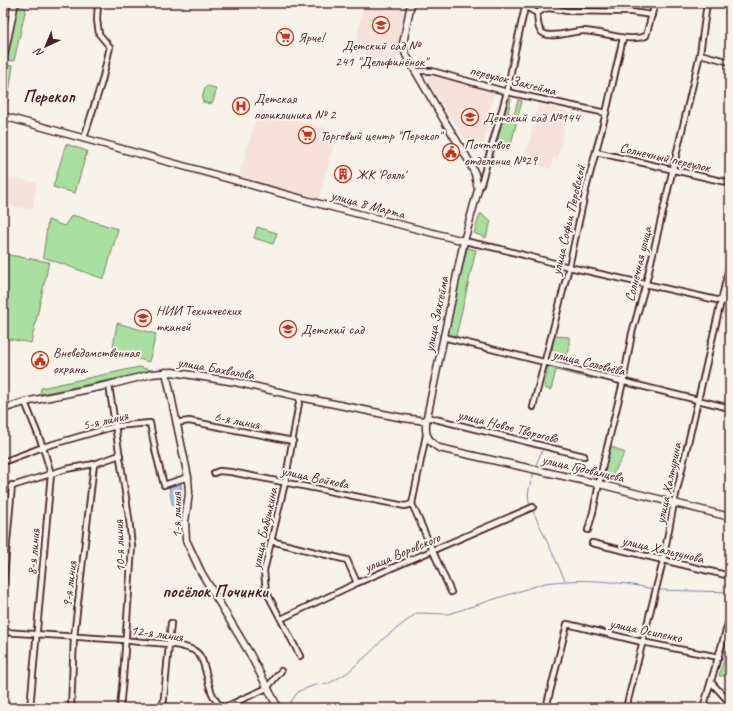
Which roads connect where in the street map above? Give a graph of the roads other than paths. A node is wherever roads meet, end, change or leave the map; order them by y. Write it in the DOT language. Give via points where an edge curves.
graph roads {
  1 [pos="15,3"];
  2 [pos="98,3"];
  3 [pos="412,3"];
  4 [pos="655,3"];
  5 [pos="707,3"];
  6 [pos="712,3"];
  7 [pos="730,4"];
  8 [pos="526,5"];
  9 [pos="537,13"];
  10 [pos="652,14"];
  11 [pos="623,38"];
  12 [pos="700,54"];
  13 [pos="3,60"];
  14 [pos="730,62"];
  15 [pos="416,71"];
  16 [pos="507,92"];
  17 [pos="606,114"];
  18 [pos="3,116"];
  19 [pos="84,138"];
  20 [pos="596,152"];
  21 [pos="672,170"];
  22 [pos="730,183"];
  23 [pos="478,190"];
  24 [pos="464,241"];
  25 [pos="730,263"];
  26 [pos="569,267"];
  27 [pos="646,284"];
  28 [pos="721,301"];
  29 [pos="730,303"];
  30 [pos="443,337"];
  31 [pos="545,362"];
  32 [pos="166,372"];
  33 [pos="623,382"];
  34 [pos="109,385"];
  35 [pos="300,397"];
  36 [pos="698,400"];
  37 [pos="25,402"];
  38 [pos="533,407"];
  39 [pos="730,408"];
  40 [pos="3,410"];
  41 [pos="427,419"];
  42 [pos="176,423"];
  43 [pos="116,426"];
  44 [pos="426,435"];
  45 [pos="293,441"];
  46 [pos="43,447"];
  47 [pos="120,455"];
  48 [pos="584,456"];
  49 [pos="3,462"];
  50 [pos="94,464"];
  51 [pos="214,473"];
  52 [pos="51,474"];
  53 [pos="188,477"];
  54 [pos="285,483"];
  55 [pos="599,484"];
  56 [pos="12,485"];
  57 [pos="3,489"];
  58 [pos="674,503"];
  59 [pos="412,504"];
  60 [pos="533,507"];
  61 [pos="730,517"];
  62 [pos="588,530"];
  63 [pos="271,541"];
  64 [pos="592,543"];
  65 [pos="432,551"];
  66 [pos="663,560"];
  67 [pos="730,576"];
  68 [pos="357,583"];
  69 [pos="3,588"];
  70 [pos="451,592"];
  71 [pos="730,617"];
  72 [pos="281,619"];
  73 [pos="171,623"];
  74 [pos="3,632"];
  75 [pos="37,635"];
  76 [pos="74,637"];
  77 [pos="125,640"];
  78 [pos="642,642"];
  79 [pos="169,645"];
  80 [pos="300,656"];
  81 [pos="719,657"];
  82 [pos="281,671"];
  83 [pos="711,682"];
  84 [pos="267,688"];
  85 [pos="730,703"];
  86 [pos="30,708"];
  87 [pos="71,708"];
  88 [pos="120,708"];
  89 [pos="164,708"];
  90 [pos="278,708"];
  91 [pos="546,708"];
  92 [pos="626,708"];
  93 [pos="703,708"];
  1 -- 13 [label="street"];
  2 -- 19 [label="street" via="99,34 110,47"];
  3 -- 15 [label="street, улица Закгейма" via="403,44 406,55"];
  4 -- 10 [label="street"];
  5 -- 12 [label="street, Солнечная улица"];
  6 -- 7 [label="street"];
  8 -- 9 [label="street"];
  8 -- 16 [label="street, улица Закгейма"];
  9 -- 10 [label="street" via="549,8"];
  9 -- 11 [label="street" via="539,29 544,34 583,31"];
  10 -- 11 [label="street" via="646,36"];
  11 -- 17 [label="street, улица Софьи Перовской"];
  12 -- 14 [label="street"];
  12 -- 21 [label="street, Солнечная улица"];
  15 -- 16 [label="street, переулок Закгейма" via="432,71"];
  15 -- 23 [label="street, улица Закгейма" via="469,161"];
  16 -- 17 [label="street, переулок Закгейма"];
  16 -- 23 [label="street, улица Закгейма" via="482,184"];
  17 -- 20 [label="street, улица Софьи Перовской"];
  18 -- 19 [label="street, улица 8 Марта"];
  19 -- 24 [label="street, улица 8 Марта"];
  20 -- 21 [label="street, Солнечный переулок"];
  20 -- 26 [label="street, улица Софьи Перовской"];
  21 -- 22 [label="street, Солнечный переулок"];
  21 -- 27 [label="street, Солнечная улица"];
  23 -- 24 [label="street, улица Закгейма"];
  24 -- 26 [label="street, улица 8 Марта"];
  24 -- 30 [label="street, улица Закгейма"];
  25 -- 28 [label="street, улица Халтурина"];
  26 -- 27 [label="street, улица 8 Марта"];
  26 -- 31 [label="street, улица Софьи Перовской"];
  27 -- 28 [label="street, улица 8 Марта"];
  27 -- 33 [label="street, Солнечная улица" via="632,333"];
  28 -- 29 [label="street, улица 8 Марта"];
  28 -- 36 [label="street, улица Халтурина"];
  30 -- 31 [label="street, улица Соловьёва"];
  30 -- 41 [label="street, улица Закгейма"];
  31 -- 33 [label="street, улица Соловьёва"];
  31 -- 38 [label="street, улица Софьи Перовской"];
  32 -- 34 [label="street, улица Бахвалова"];
  32 -- 35 [label="street, улица Бахвалова" via="235,382"];
  32 -- 42 [label="street, 1-я линия"];
  33 -- 36 [label="street, улица Соловьёва"];
  33 -- 55 [label="street, Солнечная улица"];
  34 -- 37 [label="street, улица Бахвалова"];
  34 -- 43 [label="street, 10-я линия"];
  35 -- 41 [label="street, улица Бахвалова" via="403,418"];
  35 -- 45 [label="street, улица Бабушкина"];
  36 -- 39 [label="street, улица Соловьёва"];
  36 -- 58 [label="street, улица Халтурина"];
  37 -- 40 [label="street, улица Бахвалова"];
  37 -- 46 [label="street, 8-я линия"];
  41 -- 44 [label="street, улица Закгейма"];
  41 -- 48 [label="street, улица Новое Творогово"];
  42 -- 45 [label="street, 6-я линия" via="189,421"];
  42 -- 53 [label="street, 1-я линия"];
  43 -- 46 [label="street, 5-я линия"];
  43 -- 47 [label="street, 10-я линия"];
  43 -- 53 [label="street, 5-я линия" via="150,423 164,485"];
  44 -- 55 [label="street, улица Гудованцева" via="431,443 439,448"];
  44 -- 59 [label="street"];
  45 -- 54 [label="street, улица Бабушкина"];
  46 -- 49 [label="street, 5-я линия"];
  46 -- 52 [label="street, 8-я линия"];
  47 -- 50 [label="street"];
  47 -- 77 [label="street, 10-я линия" via="132,547"];
  50 -- 52 [label="street"];
  50 -- 76 [label="street, 9-я линия"];
  51 -- 54 [label="street, улица Войкова" via="231,472"];
  52 -- 56 [label="street"];
  52 -- 75 [label="street, 8-я линия"];
  53 -- 84 [label="street, 1-я линия" via="186,540 201,572"];
  54 -- 59 [label="street, улица Войкова" via="405,506"];
  54 -- 63 [label="street, улица Бабушкина"];
  55 -- 58 [label="street, улица Гудованцева"];
  55 -- 62 [label="street, Солнечная улица"];
  56 -- 57 [label="street"];
  56 -- 69 [label="street"];
  58 -- 61 [label="street, улица Гудованцева"];
  58 -- 66 [label="street, улица Халтурина"];
  59 -- 65 [label="street"];
  60 -- 65 [label="street, улица Воровского"];
  63 -- 68 [label="street" via="347,560"];
  63 -- 72 [label="street, улица Бабушкина" via="264,571 266,591"];
  64 -- 66 [label="street, улица Хальзунова"];
  65 -- 68 [label="street, улица Воровского"];
  65 -- 70 [label="street"];
  66 -- 67 [label="street, улица Хальзунова"];
  66 -- 78 [label="street, улица Халтурина"];
  68 -- 72 [label="street, улица Воровского"];
  71 -- 81 [label="street"];
  72 -- 80 [label="street, улица Бабушкина"];
  73 -- 79 [label="street"];
  74 -- 75 [label="street, 12-я линия"];
  75 -- 76 [label="street, 12-я линия"];
  75 -- 86 [label="street, 8-я линия"];
  76 -- 77 [label="street, 12-я линия"];
  76 -- 87 [label="street, 9-я линия"];
  77 -- 79 [label="street, 12-я линия"];
  77 -- 88 [label="street, 10-я линия"];
  78 -- 81 [label="street, улица Осипенко"];
  78 -- 91 [label="street, улица Осипенко" via="568,624"];
  78 -- 92 [label="street, улица Халтурина"];
  79 -- 84 [label="street, 12-я линия" via="192,649 198,653 210,690 223,708"];
  79 -- 89 [label="street"];
  81 -- 83 [label="street"];
  82 -- 84 [label="street"];
  83 -- 85 [label="street"];
  83 -- 93 [label="street"];
  84 -- 90 [label="street, 1-я линия"];
}
